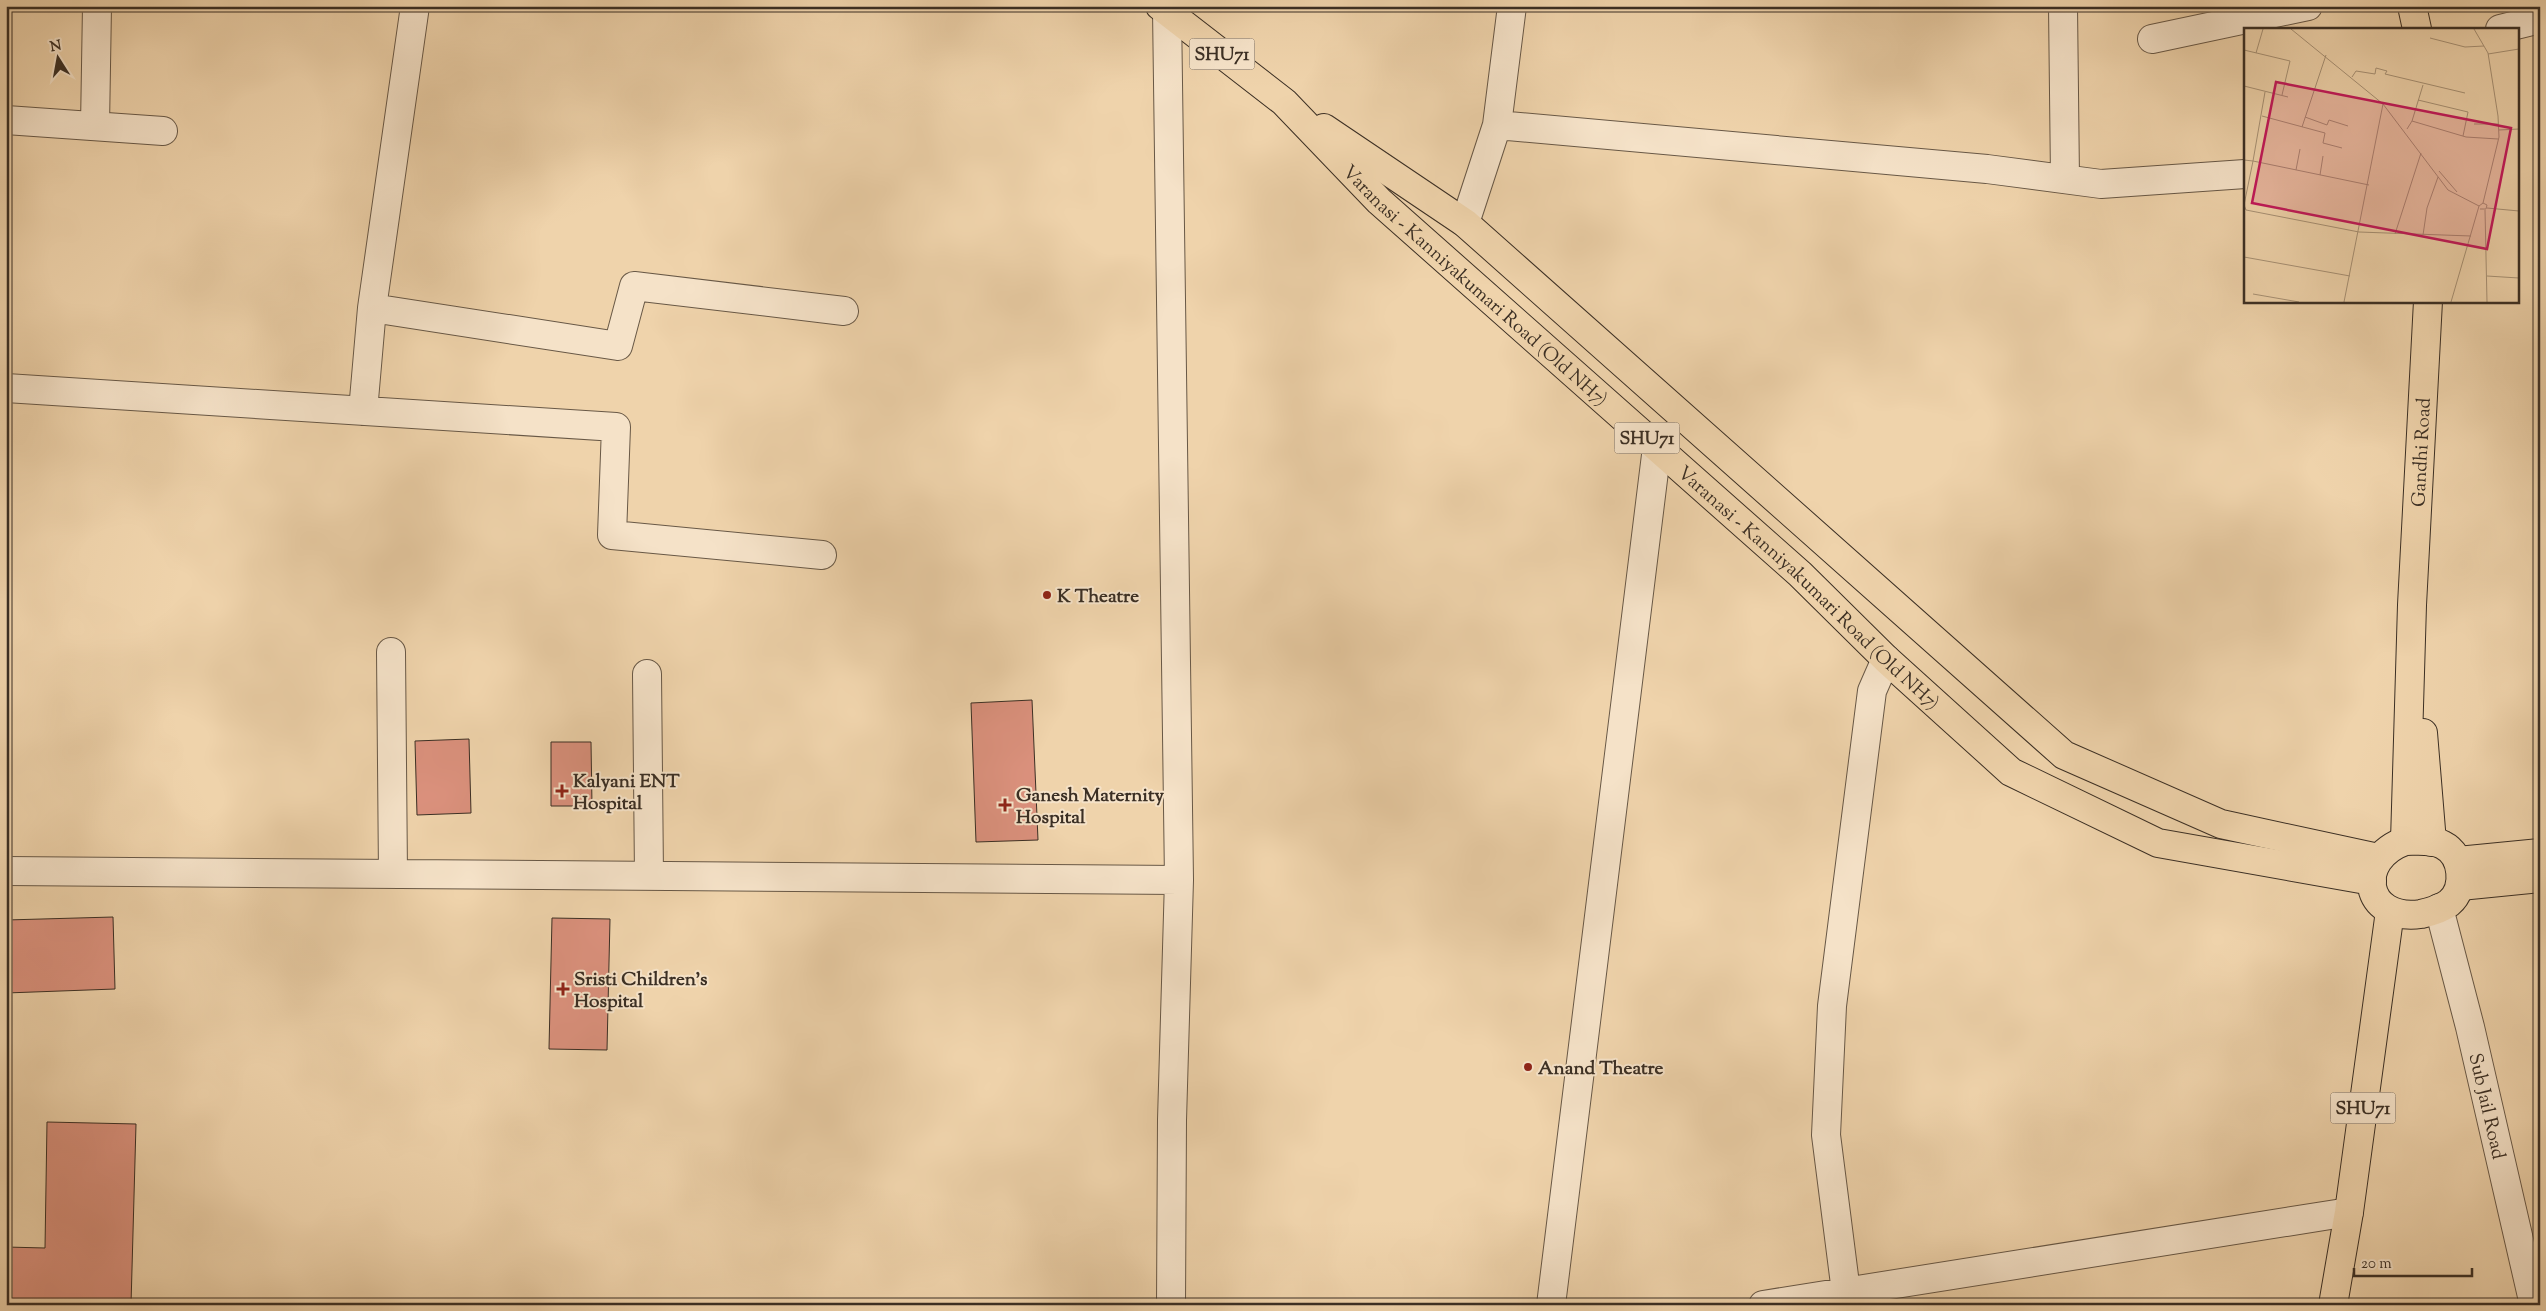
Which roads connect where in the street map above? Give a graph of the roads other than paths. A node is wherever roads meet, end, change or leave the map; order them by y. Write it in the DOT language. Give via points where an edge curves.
graph roads {
  1 [pos="97,6"];
  2 [pos="415,6"];
  3 [pos="1512,6"];
  4 [pos="2063,6"];
  5 [pos="2308,6"];
  6 [pos="2412,6"];
  7 [pos="1163,8"];
  8 [pos="2540,19"];
  9 [pos="2418,28"];
  10 [pos="2504,28"];
  11 [pos="2152,39"];
  12 [pos="1284,102"];
  13 [pos="6,120"];
  14 [pos="1497,125"];
  15 [pos="94,126"];
  16 [pos="163,131"];
  17 [pos="2244,174"];
  18 [pos="2065,179"];
  19 [pos="1465,223"];
  20 [pos="2428,302"];
  21 [pos="372,308"];
  22 [pos="844,311"];
  23 [pos="6,388"];
  24 [pos="363,411"];
  25 [pos="1657,446"];
  26 [pos="822,555"];
  27 [pos="2412,605"];
  28 [pos="391,652"];
  29 [pos="1886,659"];
  30 [pos="647,674"];
  31 [pos="2405,840"];
  32 [pos="2432,842"];
  33 [pos="2540,853"];
  34 [pos="2375,869"];
  35 [pos="6,871"];
  36 [pos="2459,873"];
  37 [pos="393,874"];
  38 [pos="649,876"];
  39 [pos="2540,878"];
  40 [pos="1179,880"];
  41 [pos="2439,908"];
  42 [pos="2390,911"];
  43 [pos="2349,1212"];
  44 [pos="1846,1292"];
  45 [pos="1171,1305"];
  46 [pos="1551,1305"];
  47 [pos="1763,1305"];
  48 [pos="2333,1305"];
  49 [pos="2534,1305"];
  1 -- 15 [label="street"];
  2 -- 21 [label="street"];
  3 -- 14 [label="street"];
  4 -- 18 [label="street"];
  5 -- 11 [label="street"];
  6 -- 9 [label="main road"];
  7 -- 12 [label="main road, Varanasi - Kanniyakumari Road (Old NH7) / SHU71"];
  7 -- 40 [label="street"];
  8 -- 10 [label="street"];
  12 -- 19 [label="main road"];
  12 -- 25 [label="main road, Varanasi - Kanniyakumari Road (Old NH7) / SHU71" via="1379,201"];
  13 -- 15 [label="street"];
  14 -- 18 [label="street" via="1987,169"];
  14 -- 19 [label="street"];
  15 -- 16 [label="street"];
  17 -- 18 [label="street" via="2101,184"];
  19 -- 34 [label="main road" via="2064,755 2221,824"];
  20 -- 27 [label="main road, Gandhi Road"];
  21 -- 22 [label="street" via="618,346 634,286"];
  21 -- 24 [label="street"];
  23 -- 24 [label="street"];
  24 -- 26 [label="street" via="616,427 612,535"];
  25 -- 29 [label="main road, Varanasi - Kanniyakumari Road (Old NH7) / SHU71" via="1800,574"];
  25 -- 46 [label="street"];
  27 -- 31 [label="main road"];
  27 -- 32 [label="main road"];
  28 -- 37 [label="street"];
  29 -- 34 [label="main road, Varanasi - Kanniyakumari Road (Old NH7) / SHU71" via="2011,772 2158,843"];
  29 -- 44 [label="street" via="1872,691 1832,1006 1826,1136"];
  30 -- 38 [label="street"];
  31 -- 32 [label="main road"];
  31 -- 34 [label="main road" via="2384,851"];
  32 -- 36 [label="main road" via="2447,848"];
  33 -- 36 [label="main road"];
  34 -- 42 [label="main road" via="2372,891 2378,902"];
  35 -- 37 [label="street"];
  36 -- 39 [label="main road"];
  36 -- 41 [label="main road" via="2456,895"];
  37 -- 38 [label="street"];
  38 -- 40 [label="street"];
  40 -- 45 [label="street"];
  41 -- 42 [label="main road" via="2414,914"];
  41 -- 49 [label="street, Sub Jail Road"];
  42 -- 43 [label="main road, SHU71"];
  43 -- 44 [label="street"];
  43 -- 48 [label="main road, SHU71"];
  44 -- 47 [label="street"];
}
